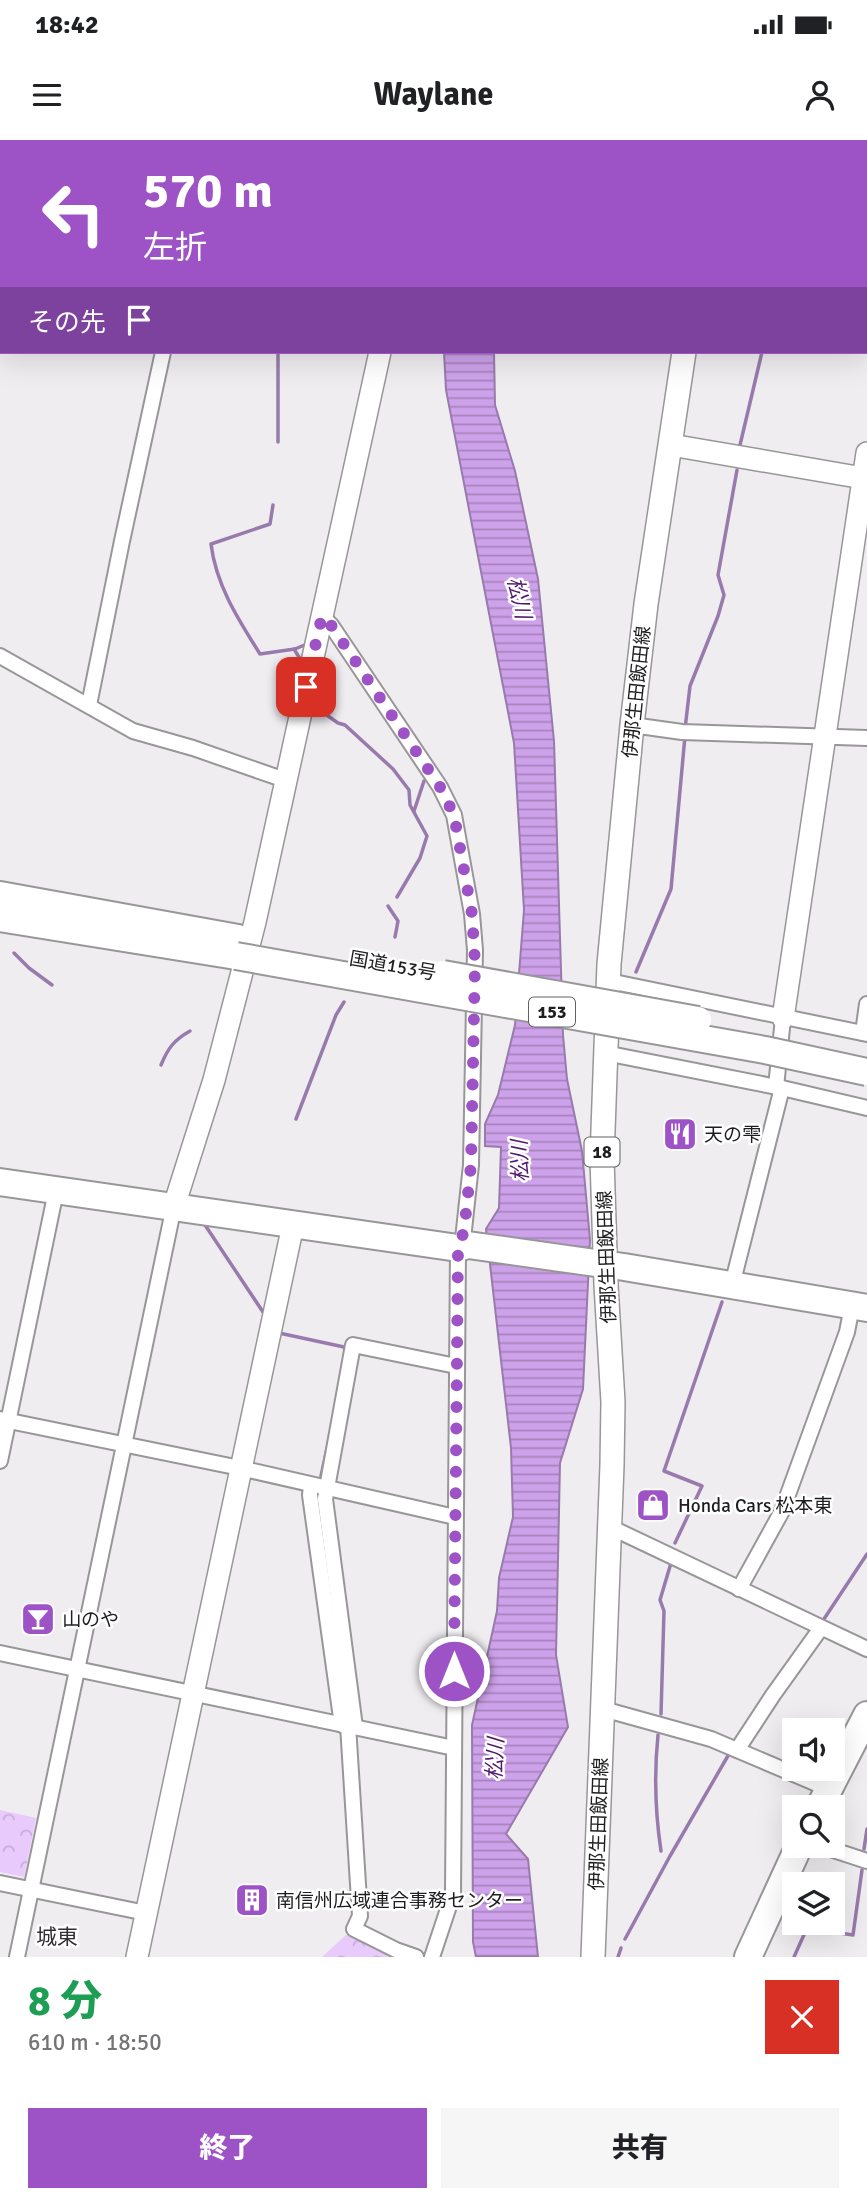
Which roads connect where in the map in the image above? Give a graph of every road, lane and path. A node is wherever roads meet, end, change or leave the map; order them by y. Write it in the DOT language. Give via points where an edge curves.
graph roads {
  1 [pos="163,354"];
  2 [pos="380,354"];
  3 [pos="684,354"];
  4 [pos="671,446"];
  5 [pos="867,453"];
  6 [pos="863,478"];
  7 [pos="322,616"];
  8 [pos="0,656"];
  9 [pos="89,705"];
  10 [pos="632,725"];
  11 [pos="824,736"];
  12 [pos="867,738"];
  13 [pos="285,780"];
  14 [pos="0,895"];
  15 [pos="0,918"];
  16 [pos="237,947"];
  17 [pos="609,981"];
  18 [pos="867,1004"];
  19 [pos="783,1018"];
  20 [pos="866,1041"];
  21 [pos="605,1053"];
  22 [pos="867,1072"];
  23 [pos="779,1087"];
  24 [pos="867,1108"];
  25 [pos="0,1182"];
  26 [pos="56,1191"];
  27 [pos="174,1206"];
  28 [pos="293,1225"];
  29 [pos="463,1247"];
  30 [pos="599,1264"];
  31 [pos="732,1285"];
  32 [pos="860,1307"];
  33 [pos="456,1366"];
  34 [pos="4,1420"];
  35 [pos="123,1446"];
  36 [pos="0,1461"];
  37 [pos="240,1468"];
  38 [pos="318,1487"];
  39 [pos="455,1517"];
  40 [pos="610,1527"];
  41 [pos="739,1588"];
  42 [pos="821,1628"];
  43 [pos="867,1649"];
  44 [pos="0,1653"];
  45 [pos="76,1670"];
  46 [pos="193,1694"];
  47 [pos="603,1709"];
  48 [pos="867,1715"];
  49 [pos="348,1726"];
  50 [pos="454,1748"];
  51 [pos="737,1750"];
  52 [pos="817,1795"];
  53 [pos="826,1795"];
  54 [pos="845,1854"];
  55 [pos="793,1858"];
  56 [pos="867,1861"];
  57 [pos="0,1883"];
  58 [pos="32,1889"];
  59 [pos="146,1913"];
  60 [pos="17,1957"];
  61 [pos="137,1957"];
  62 [pos="416,1957"];
  63 [pos="432,1957"];
  64 [pos="593,1957"];
  65 [pos="748,1957"];
  1 -- 9 [label="street"];
  2 -- 7 [label="street"];
  3 -- 4 [label="main road, 伊那生田飯田線 / 18"];
  4 -- 6 [label="street"];
  4 -- 10 [label="main road, 伊那生田飯田線 / 18"];
  5 -- 6 [label="street"];
  6 -- 11 [label="street"];
  7 -- 13 [label="street"];
  7 -- 29 [label="street" via="440,787 454,815 472,914 475,963 471,1165"];
  8 -- 9 [label="street"];
  9 -- 13 [label="street" via="133,731"];
  10 -- 11 [label="street" via="686,732"];
  10 -- 17 [label="main road, 伊那生田飯田線 / 18"];
  11 -- 12 [label="street"];
  11 -- 19 [label="street"];
  13 -- 27 [label="street" via="249,946 214,1080"];
  14 -- 16 [label="highway, 国道153号 / 153"];
  15 -- 16 [label="highway, 国道153号 / 153"];
  16 -- 20 [label="highway, 国道153号 / 153, bridge"];
  16 -- 22 [label="highway, 国道153号 / 153, bridge"];
  17 -- 19 [label="street"];
  17 -- 21 [label="main road, 伊那生田飯田線 / 18"];
  18 -- 20 [label="street"];
  19 -- 20 [label="street"];
  19 -- 23 [label="street"];
  21 -- 23 [label="street"];
  21 -- 30 [label="main road, 伊那生田飯田線 / 18"];
  23 -- 24 [label="street"];
  23 -- 31 [label="street"];
  25 -- 26 [label="highway"];
  26 -- 27 [label="highway"];
  26 -- 34 [label="street"];
  27 -- 28 [label="highway"];
  27 -- 35 [label="street"];
  28 -- 29 [label="highway"];
  28 -- 37 [label="street"];
  29 -- 30 [label="highway"];
  29 -- 33 [label="street"];
  30 -- 31 [label="highway"];
  30 -- 40 [label="main road, 伊那生田飯田線 / 18" via="613,1402"];
  31 -- 32 [label="highway"];
  32 -- 41 [label="street" via="782,1511"];
  33 -- 38 [label="street" via="353,1345"];
  33 -- 39 [label="street"];
  34 -- 35 [label="street"];
  34 -- 36 [label="street"];
  35 -- 37 [label="street"];
  35 -- 45 [label="street"];
  37 -- 38 [label="street"];
  37 -- 46 [label="street"];
  38 -- 39 [label="street"];
  38 -- 49 [label="street" via="325,1499"];
  39 -- 50 [label="street"];
  40 -- 41 [label="street"];
  40 -- 47 [label="main road, 伊那生田飯田線 / 18"];
  41 -- 42 [label="street"];
  42 -- 43 [label="street"];
  42 -- 51 [label="street"];
  44 -- 45 [label="street"];
  45 -- 46 [label="street"];
  45 -- 58 [label="street"];
  46 -- 49 [label="street"];
  46 -- 59 [label="street"];
  47 -- 51 [label="street"];
  47 -- 64 [label="main road, 伊那生田飯田線 / 18"];
  48 -- 53 [label="highway"];
  49 -- 50 [label="street"];
  49 -- 62 [label="street" via="360,1916 355,1929"];
  50 -- 63 [label="street" via="453,1894"];
  51 -- 52 [label="street"];
  54 -- 56 [label="street"];
  55 -- 65 [label="highway"];
  57 -- 58 [label="street"];
  58 -- 59 [label="street"];
  58 -- 60 [label="street"];
  59 -- 61 [label="street"];
}
